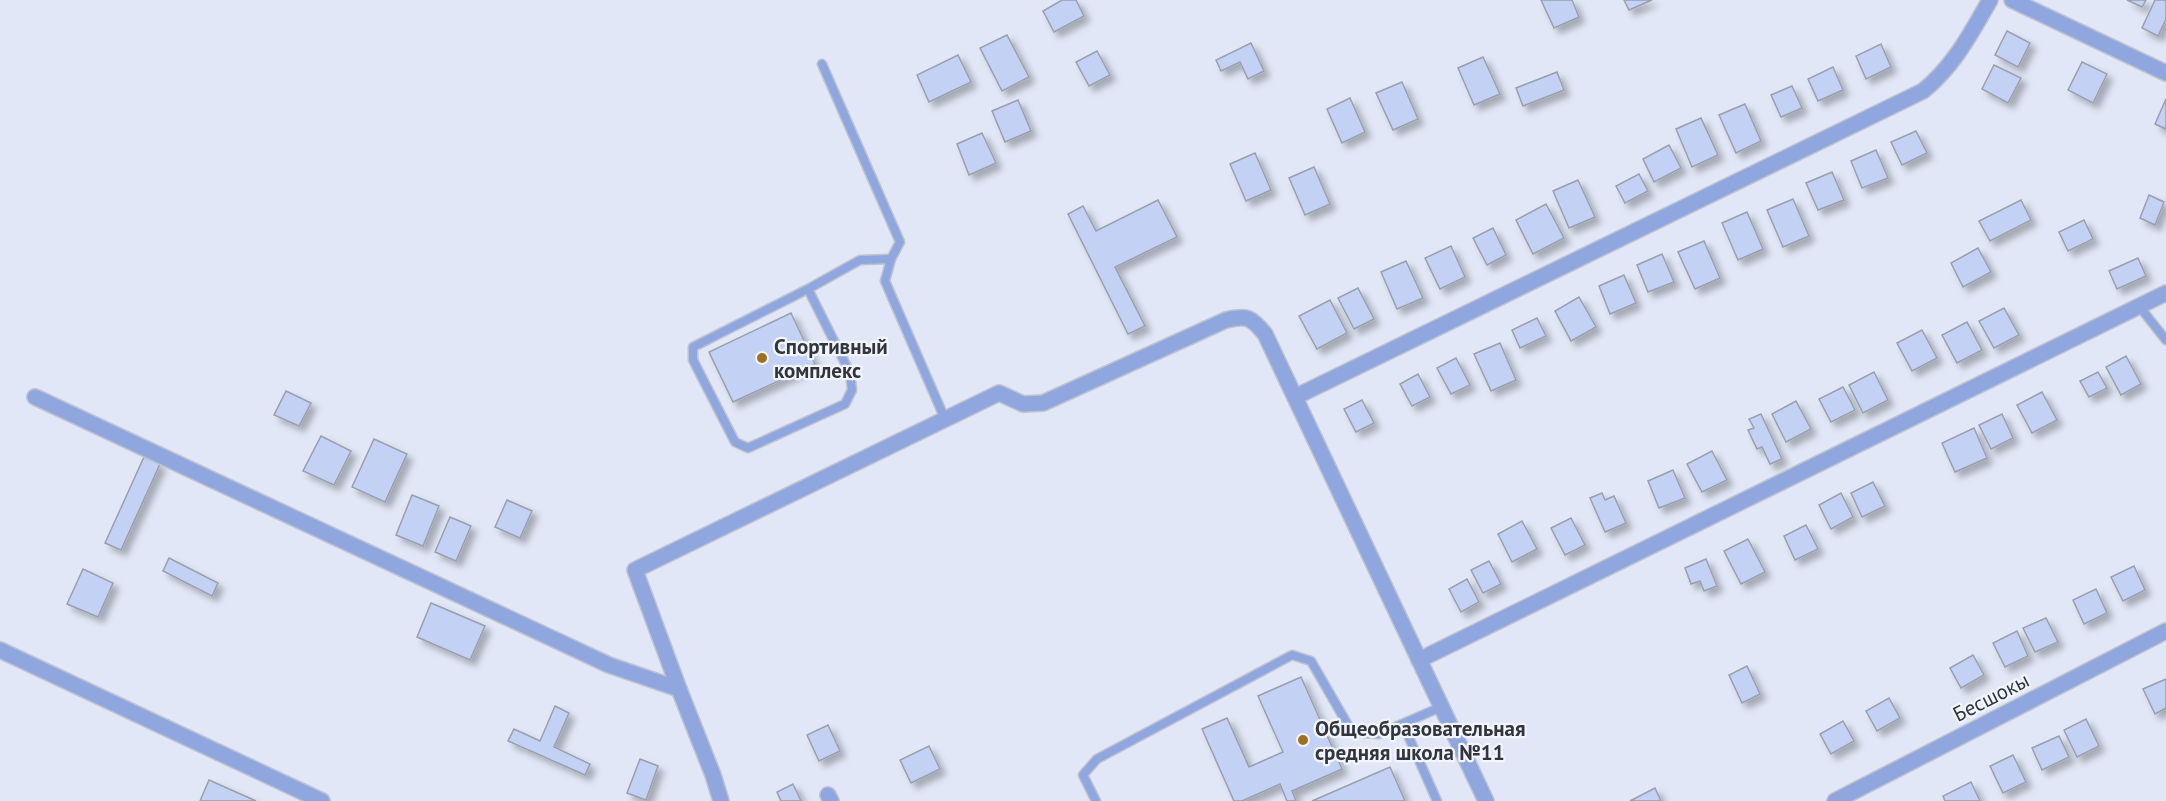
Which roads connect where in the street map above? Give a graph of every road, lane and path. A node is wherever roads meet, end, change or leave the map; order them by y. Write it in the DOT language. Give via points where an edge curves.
graph roads {
  1 [pos="1990,0"];
  2 [pos="2012,0"];
  3 [pos="822,64"];
  4 [pos="2166,73"];
  5 [pos="891,259"];
  6 [pos="808,289"];
  7 [pos="2166,293"];
  8 [pos="2139,306"];
  9 [pos="2166,340"];
  10 [pos="35,397"];
  11 [pos="1295,397"];
  12 [pos="945,419"];
  13 [pos="2166,631"];
  14 [pos="0,650"];
  15 [pos="1419,660"];
  16 [pos="679,689"];
  17 [pos="1442,707"];
  18 [pos="1403,724"];
  19 [pos="322,801"];
  20 [pos="721,801"];
  21 [pos="1096,801"];
  22 [pos="1437,801"];
  23 [pos="1486,801"];
  24 [pos="1835,801"];
  1 -- 11 [label="street" via="1955,59 1923,91"];
  2 -- 4 [label="street"];
  3 -- 5 [label="lane" via="900,242"];
  5 -- 6 [label="lane" via="860,260"];
  5 -- 12 [label="lane" via="885,281"];
  6 -- 6 [label="lane" via="850,373 852,390 845,404 748,448 735,442 693,360 693,347"];
  7 -- 8 [label="street"];
  8 -- 9 [label="lane"];
  8 -- 15 [label="street"];
  10 -- 16 [label="street" via="609,665"];
  11 -- 12 [label="street" via="1265,333 1254,320 1242,316 1043,403 1023,404 999,393"];
  11 -- 15 [label="street"];
  12 -- 16 [label="street" via="635,570"];
  13 -- 24 [label="street, Бесшокы"];
  14 -- 19 [label="street"];
  15 -- 17 [label="street"];
  16 -- 20 [label="street"];
  17 -- 18 [label="lane"];
  17 -- 23 [label="street"];
  18 -- 21 [label="lane" via="1379,734 1352,732 1311,661 1292,655 1098,759 1083,775"];
  18 -- 22 [label="lane"];
}
